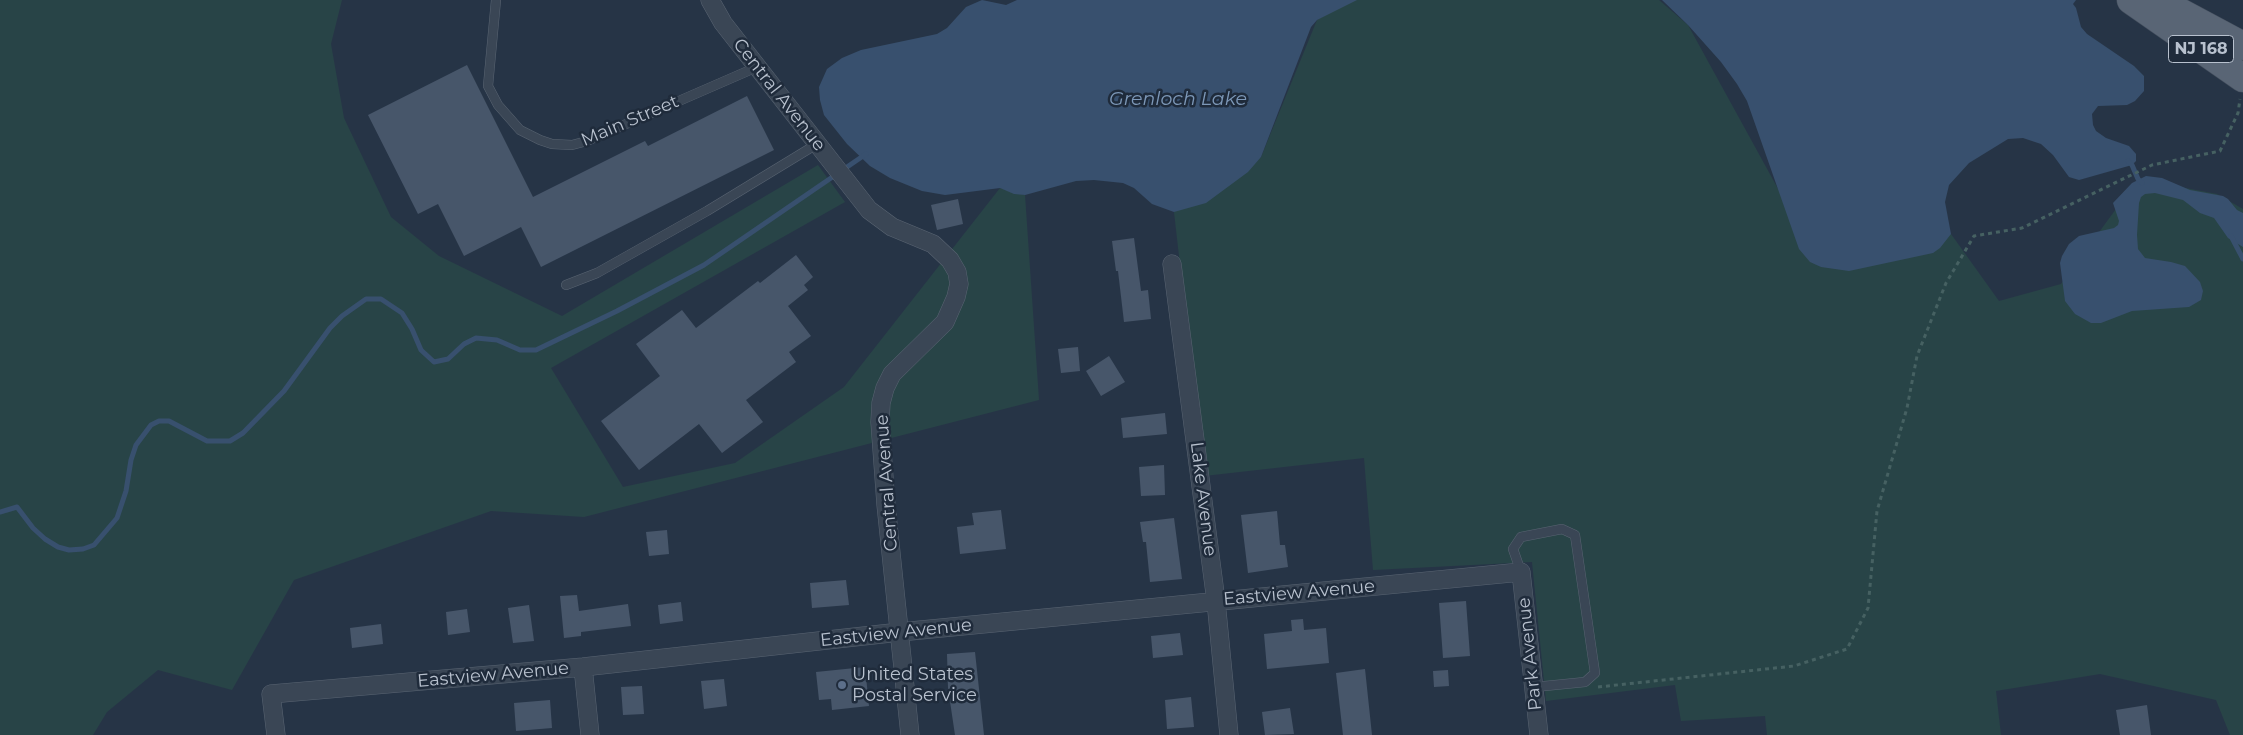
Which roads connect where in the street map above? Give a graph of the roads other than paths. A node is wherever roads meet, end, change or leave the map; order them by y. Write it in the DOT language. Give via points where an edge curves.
graph roads {
  1 [pos="496,0"];
  2 [pos="710,0"];
  3 [pos="2131,0"];
  4 [pos="2161,8"];
  5 [pos="2243,46"];
  6 [pos="757,66"];
  7 [pos="2242,87"];
  8 [pos="817,144"];
  9 [pos="1172,264"];
  10 [pos="566,285"];
  11 [pos="1521,572"];
  12 [pos="1216,600"];
  13 [pos="900,632"];
  14 [pos="583,667"];
  15 [pos="1535,687"];
  16 [pos="276,735"];
  17 [pos="590,735"];
  18 [pos="910,735"];
  19 [pos="1229,735"];
  20 [pos="1538,735"];
  1 -- 6 [label="lane, Main Street" via="488,86 498,105 520,130 552,144 572,145 587,140"];
  2 -- 6 [label="street, Central Avenue" via="719,18"];
  3 -- 4 [label="main road, NJ 168"];
  4 -- 5 [label="main road, NJ 168"];
  4 -- 7 [label="main road, NJ 168"];
  6 -- 8 [label="street, Central Avenue"];
  8 -- 10 [label="lane" via="597,273"];
  8 -- 13 [label="street, Central Avenue" via="859,200 877,218 902,233 933,244 957,272 956,297 945,322 892,374 881,403 886,505"];
  9 -- 12 [label="street, Lake Avenue"];
  11 -- 12 [label="street, Eastview Avenue"];
  11 -- 15 [label="street, Park Avenue"];
  11 -- 15 [label="lane" via="1514,549 1520,537 1562,529 1575,535 1595,673 1585,682"];
  12 -- 13 [label="street, Eastview Avenue"];
  12 -- 19 [label="street, Lake Avenue"];
  13 -- 14 [label="street, Eastview Avenue"];
  13 -- 18 [label="street, Central Avenue"];
  14 -- 16 [label="street, Eastview Avenue" via="271,694"];
  14 -- 17 [label="street"];
  15 -- 20 [label="street, Park Avenue"];
}
